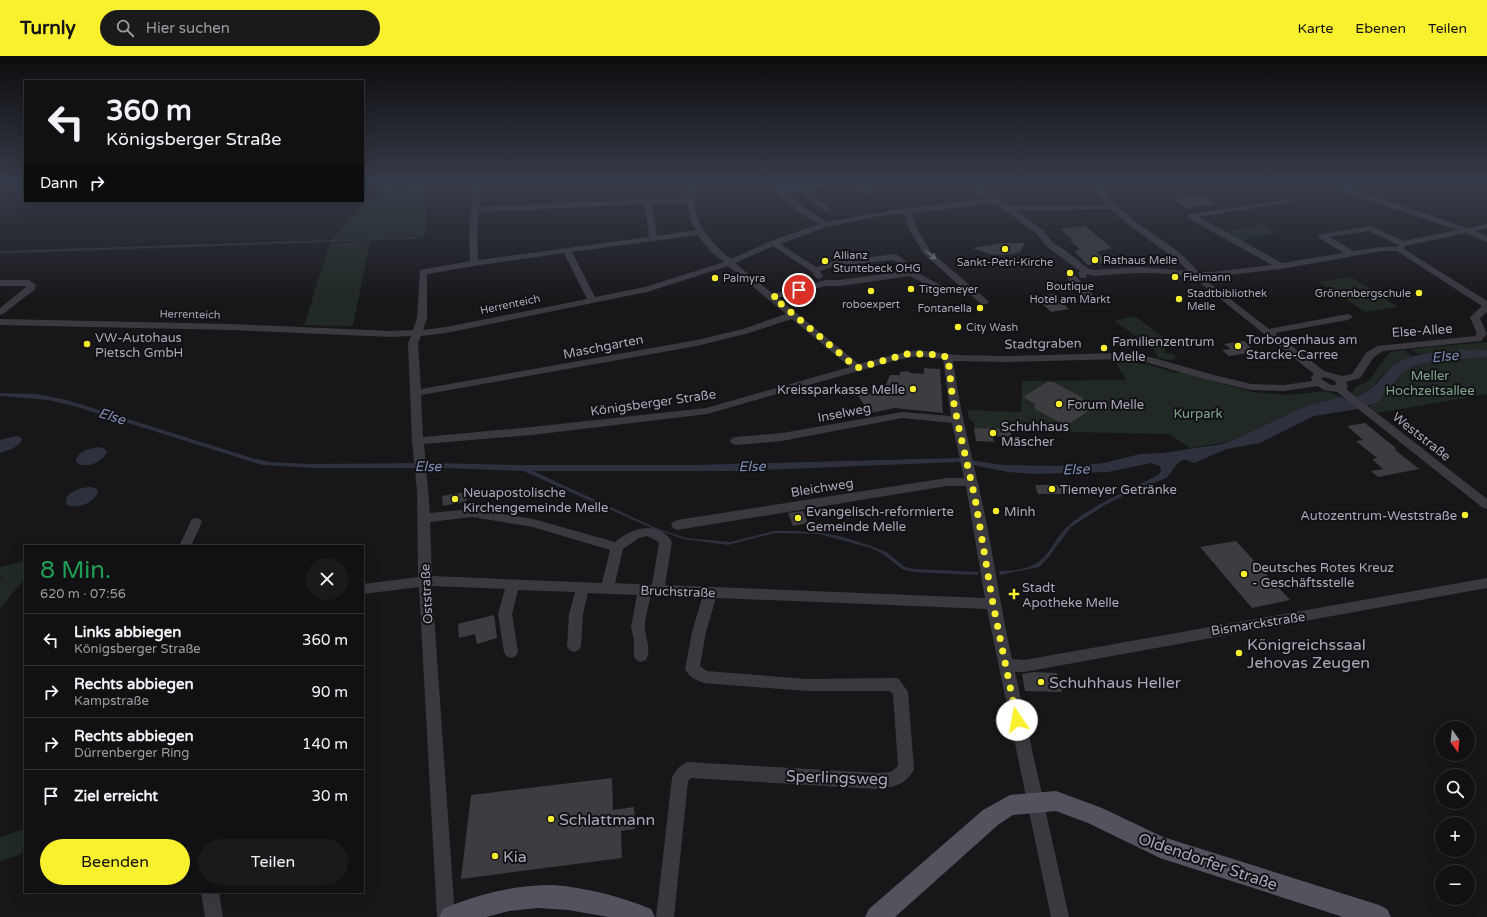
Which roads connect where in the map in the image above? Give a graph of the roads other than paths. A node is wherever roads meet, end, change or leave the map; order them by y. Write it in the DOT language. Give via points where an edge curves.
graph roads {
  1 [pos="475,223"];
  2 [pos="652,223"];
  3 [pos="696,223"];
  4 [pos="822,223"];
  5 [pos="834,223"];
  6 [pos="911,223"];
  7 [pos="1027,223"];
  8 [pos="1131,223"];
  9 [pos="1204,223"];
  10 [pos="1447,223"];
  11 [pos="825,225"];
  12 [pos="1487,226"];
  13 [pos="1467,230"];
  14 [pos="700,232"];
  15 [pos="654,238"];
  16 [pos="1487,240"];
  17 [pos="774,243"];
  18 [pos="1401,246"];
  19 [pos="567,251"];
  20 [pos="1352,254"];
  21 [pos="729,262"];
  22 [pos="474,263"];
  23 [pos="1281,266"];
  24 [pos="815,270"];
  25 [pos="911,273"];
  26 [pos="1195,275"];
  27 [pos="0,282"];
  28 [pos="826,283"];
  29 [pos="966,285"];
  30 [pos="773,297"];
  31 [pos="592,300"];
  32 [pos="984,302"];
  33 [pos="1487,306"];
  34 [pos="0,312"];
  35 [pos="794,315"];
  36 [pos="1348,317"];
  37 [pos="0,322"];
  38 [pos="1267,332"];
  39 [pos="417,333"];
  40 [pos="952,358"];
  41 [pos="857,368"];
  42 [pos="1319,379"];
  43 [pos="1343,388"];
  44 [pos="415,392"];
  45 [pos="957,420"];
  46 [pos="418,441"];
  47 [pos="736,441"];
  48 [pos="970,476"];
  49 [pos="1487,505"];
  50 [pos="423,518"];
  51 [pos="196,522"];
  52 [pos="677,525"];
  53 [pos="185,545"];
  54 [pos="617,547"];
  55 [pos="425,581"];
  56 [pos="1487,583"];
  57 [pos="513,584"];
  58 [pos="583,587"];
  59 [pos="607,588"];
  60 [pos="364,589"];
  61 [pos="650,591"];
  62 [pos="711,592"];
  63 [pos="993,604"];
  64 [pos="574,646"];
  65 [pos="511,652"];
  66 [pos="641,656"];
  67 [pos="1005,665"];
  68 [pos="1034,802"];
  69 [pos="210,893"];
  70 [pos="214,917"];
  71 [pos="446,917"];
  72 [pos="451,917"];
  73 [pos="643,917"];
  74 [pos="665,917"];
  75 [pos="878,917"];
  76 [pos="1060,917"];
  77 [pos="1379,917"];
  1 -- 22 [label="street"];
  2 -- 15 [label="street"];
  3 -- 14 [label="street"];
  4 -- 11 [label="street"];
  5 -- 11 [label="street, Herrenteich"];
  6 -- 29 [label="street, one-way" via="927,252"];
  7 -- 26 [label="street" via="1084,274 1158,270"];
  8 -- 26 [label="street" via="1188,265"];
  9 -- 23 [label="street"];
  10 -- 13 [label="street"];
  11 -- 17 [label="street, Herrenteich"];
  12 -- 13 [label="street"];
  13 -- 16 [label="street"];
  13 -- 18 [label="street"];
  14 -- 15 [label="street"];
  14 -- 21 [label="street"];
  15 -- 19 [label="street"];
  17 -- 21 [label="street, Herrenteich"];
  17 -- 24 [label="street"];
  18 -- 20 [label="street"];
  18 -- 20 [label="street, Else-Allee" via="1370,228 1322,236"];
  18 -- 33 [label="street, Else-Allee"];
  19 -- 22 [label="street"];
  19 -- 31 [label="street"];
  20 -- 23 [label="street"];
  21 -- 30 [label="street"];
  21 -- 31 [label="street, Herrenteich" via="647,289"];
  22 -- 39 [label="street, Oststraße" via="423,272 422,318"];
  23 -- 26 [label="street"];
  24 -- 25 [label="street" via="835,264 896,256"];
  24 -- 28 [label="street"];
  25 -- 28 [label="street"];
  25 -- 29 [label="street" via="922,279 925,287 945,291"];
  26 -- 38 [label="street"];
  27 -- 34 [label="street" via="32,285"];
  28 -- 30 [label="street"];
  29 -- 32 [label="street"];
  30 -- 35 [label="street"];
  31 -- 39 [label="street, Herrenteich" via="446,330"];
  33 -- 43 [label="street, Else-Allee" via="1475,316 1482,334 1478,339 1380,348 1370,355 1356,376"];
  35 -- 41 [label="street"];
  35 -- 44 [label="street, Maschgarten" via="746,331 697,342"];
  36 -- 38 [label="street"];
  37 -- 39 [label="street, Herrenteich"];
  38 -- 42 [label="street"];
  39 -- 44 [label="street, Oststraße" via="413,343"];
  40 -- 41 [label="street, Königsberger Straße" via="907,354"];
  40 -- 42 [label="street, Stadtgraben" via="1123,356 1150,360 1251,387 1284,388"];
  40 -- 45 [label="street" via="952,394"];
  41 -- 46 [label="street, Königsberger Straße" via="707,411"];
  42 -- 43 [label="street, Weststraße" via="1328,375"];
  43 -- 49 [label="street, Weststraße"];
  44 -- 46 [label="street, Oststraße"];
  45 -- 47 [label="street, Inselweg" via="902,415 782,438"];
  45 -- 48 [label="street"];
  46 -- 50 [label="street, Oststraße"];
  48 -- 52 [label="street, Bleichweg" via="947,482"];
  48 -- 63 [label="street"];
  50 -- 54 [label="street" via="472,513 533,523"];
  50 -- 55 [label="street, Oststraße"];
  51 -- 53 [label="street"];
  54 -- 59 [label="street"];
  54 -- 61 [label="street" via="633,535 646,531 662,537 666,542 659,583"];
  55 -- 57 [label="street, Bruchstraße"];
  55 -- 60 [label="street, Bruchstraße"];
  55 -- 71 [label="street, Oststraße"];
  56 -- 67 [label="street, Bismarckstraße" via="1024,666"];
  57 -- 58 [label="street, Bruchstraße"];
  57 -- 65 [label="street" via="505,614"];
  58 -- 59 [label="street, Bruchstraße"];
  58 -- 64 [label="street" via="576,614"];
  59 -- 61 [label="street, Bruchstraße"];
  61 -- 62 [label="street, Bruchstraße"];
  61 -- 66 [label="street" via="638,627"];
  62 -- 63 [label="street, Bruchstraße"];
  62 -- 74 [label="street, Sperlingsweg" via="699,632 692,669 704,677 807,685 894,684 900,692 906,769 896,780 877,781 688,770 680,778"];
  63 -- 67 [label="street"];
  67 -- 68 [label="street"];
  68 -- 75 [label="main road, Oldendorfer Straße" via="1010,805 991,817"];
  68 -- 76 [label="street"];
  68 -- 77 [label="main road, Oldendorfer Straße" via="1056,801 1094,815 1160,847"];
  69 -- 70 [label="street"];
  72 -- 73 [label="main road" via="517,899 552,898 611,906"];
}
